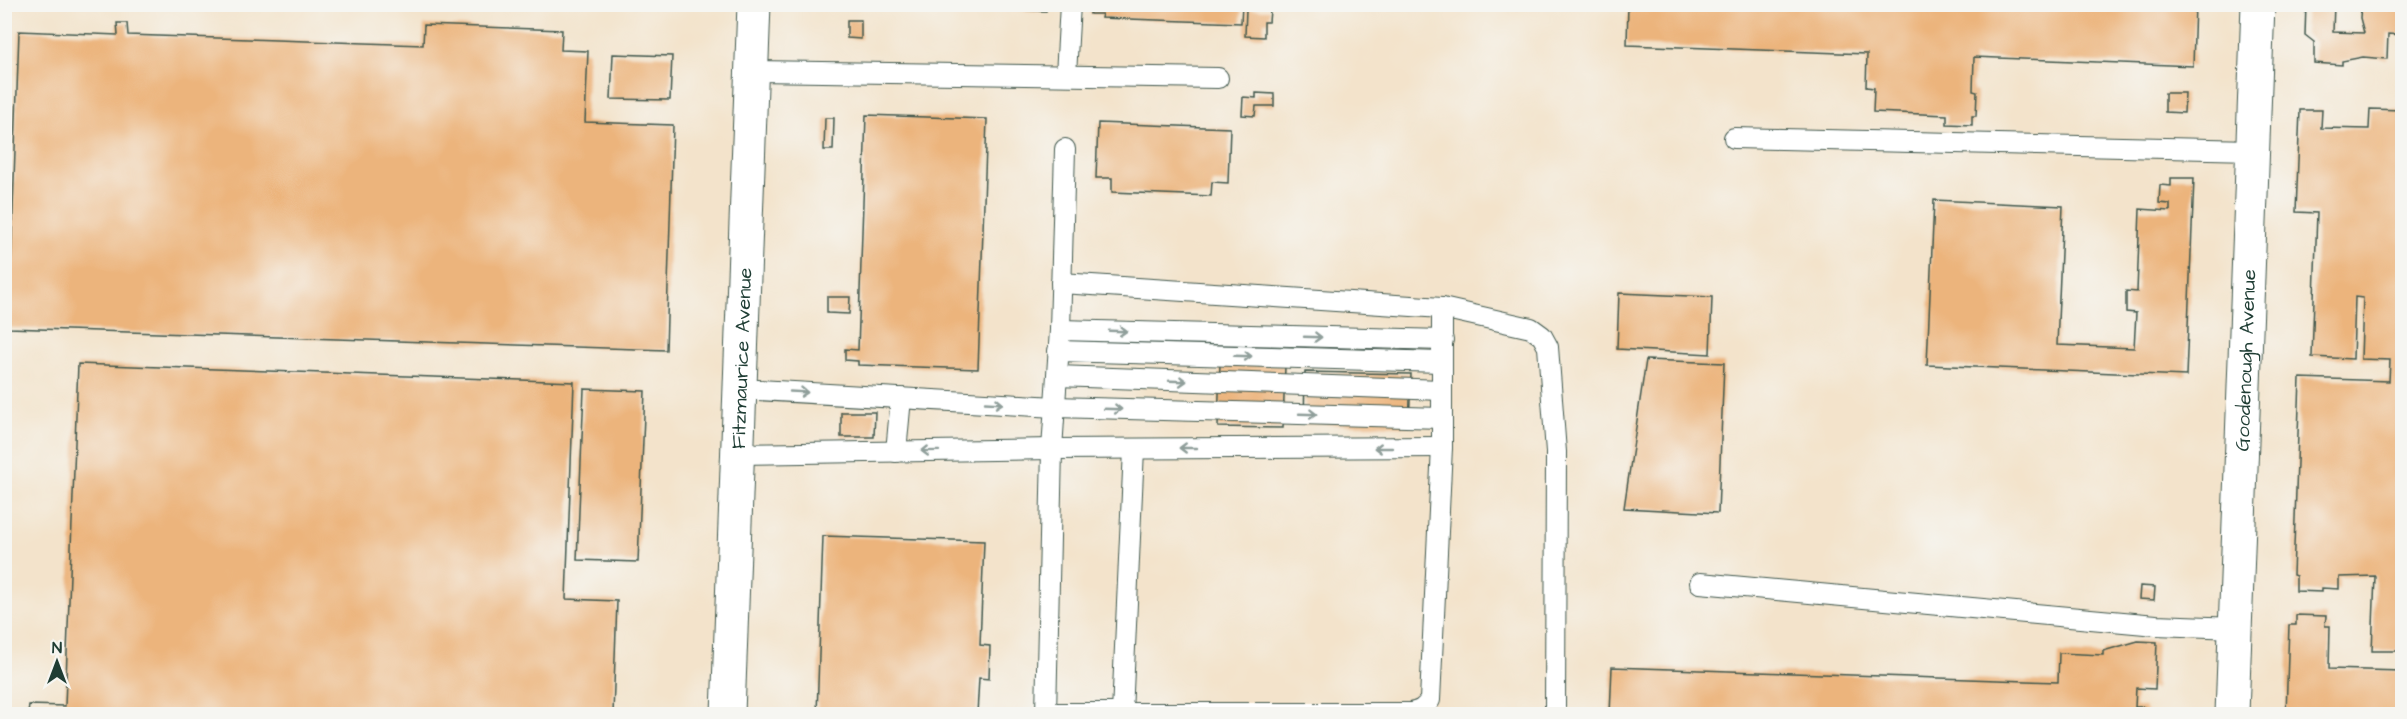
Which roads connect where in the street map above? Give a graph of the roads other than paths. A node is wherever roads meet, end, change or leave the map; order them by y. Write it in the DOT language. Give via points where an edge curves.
graph roads {
  1 [pos="754,4"];
  2 [pos="1070,4"];
  3 [pos="2258,4"];
  4 [pos="752,71"];
  5 [pos="1066,75"];
  6 [pos="1218,78"];
  7 [pos="1734,138"];
  8 [pos="1065,149"];
  9 [pos="2252,150"];
  10 [pos="1061,283"];
  11 [pos="1442,308"];
  12 [pos="1060,330"];
  13 [pos="1443,340"];
  14 [pos="1058,351"];
  15 [pos="1443,362"];
  16 [pos="1057,376"];
  17 [pos="741,389"];
  18 [pos="1442,390"];
  19 [pos="901,398"];
  20 [pos="1055,407"];
  21 [pos="1442,418"];
  22 [pos="1442,447"];
  23 [pos="1052,449"];
  24 [pos="1134,449"];
  25 [pos="896,452"];
  26 [pos="738,454"];
  27 [pos="1700,583"];
  28 [pos="2236,628"];
  29 [pos="1122,713"];
  30 [pos="728,714"];
  31 [pos="1046,714"];
  32 [pos="1555,714"];
  33 [pos="2232,714"];
  1 -- 4 [label="street, Fitzmaurice Avenue"];
  2 -- 5 [label="lane"];
  3 -- 9 [label="street, Goodenough Avenue"];
  4 -- 5 [label="lane"];
  4 -- 17 [label="street, Fitzmaurice Avenue"];
  5 -- 6 [label="lane"];
  7 -- 9 [label="lane"];
  8 -- 10 [label="lane"];
  9 -- 28 [label="street, Goodenough Avenue"];
  10 -- 11 [label="lane"];
  10 -- 12 [label="lane"];
  11 -- 13 [label="lane"];
  11 -- 32 [label="lane" via="1532,328 1548,347 1556,452"];
  12 -- 13 [label="lane, one-way"];
  12 -- 14 [label="lane"];
  13 -- 15 [label="lane"];
  14 -- 15 [label="lane, one-way"];
  14 -- 16 [label="lane"];
  15 -- 18 [label="lane"];
  16 -- 18 [label="lane, one-way"];
  16 -- 20 [label="lane"];
  17 -- 19 [label="lane, one-way"];
  17 -- 26 [label="street, Fitzmaurice Avenue"];
  18 -- 21 [label="lane"];
  19 -- 20 [label="lane, one-way"];
  19 -- 25 [label="lane"];
  20 -- 21 [label="lane, one-way"];
  20 -- 23 [label="lane"];
  21 -- 22 [label="lane"];
  22 -- 24 [label="lane, one-way"];
  22 -- 29 [label="lane" via="1430,700 1420,711"];
  23 -- 24 [label="lane"];
  23 -- 25 [label="lane, one-way"];
  23 -- 31 [label="lane"];
  24 -- 29 [label="lane"];
  25 -- 26 [label="lane"];
  26 -- 30 [label="street, Fitzmaurice Avenue"];
  27 -- 28 [label="lane" via="2156,625"];
  28 -- 33 [label="street, Goodenough Avenue"];
  29 -- 31 [label="lane"];
}
